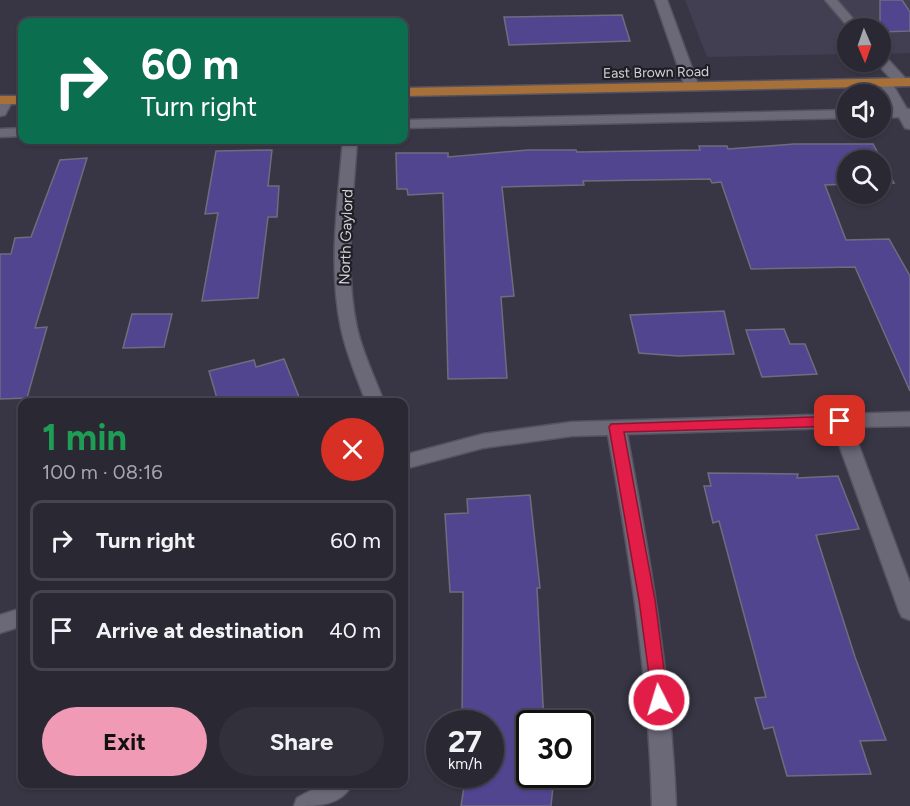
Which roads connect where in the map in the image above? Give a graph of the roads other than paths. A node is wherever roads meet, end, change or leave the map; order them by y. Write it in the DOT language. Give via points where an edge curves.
graph roads {
  1 [pos="661,0"];
  2 [pos="831,0"];
  3 [pos="846,18"];
  4 [pos="891,69"];
  5 [pos="885,82"];
  6 [pos="905,82"];
  7 [pos="692,87"];
  8 [pos="408,92"];
  9 [pos="18,101"];
  10 [pos="2,104"];
  11 [pos="837,114"];
  12 [pos="891,115"];
  13 [pos="908,117"];
  14 [pos="408,124"];
  15 [pos="18,132"];
  16 [pos="0,133"];
  17 [pos="350,144"];
  18 [pos="374,398"];
  19 [pos="910,419"];
  20 [pos="840,421"];
  21 [pos="616,427"];
  22 [pos="408,461"];
  23 [pos="910,610"];
  24 [pos="18,618"];
  25 [pos="0,624"];
  26 [pos="336,788"];
  27 [pos="306,806"];
  28 [pos="663,806"];
  1 -- 7 [label="street"];
  2 -- 3 [label="street"];
  4 -- 6 [label="street"];
  5 -- 6 [label="main road, East Brown Road"];
  5 -- 7 [label="main road, East Brown Road"];
  5 -- 13 [label="street"];
  7 -- 8 [label="main road, East Brown Road"];
  9 -- 10 [label="main road"];
  11 -- 14 [label="street"];
  12 -- 13 [label="street"];
  15 -- 16 [label="street"];
  17 -- 18 [label="street, North Gaylord" via="345,302 349,328"];
  19 -- 20 [label="street"];
  20 -- 21 [label="street"];
  20 -- 23 [label="street"];
  21 -- 22 [label="street" via="483,441"];
  21 -- 28 [label="street" via="655,656"];
  24 -- 25 [label="street"];
  26 -- 27 [label="street"];
}
